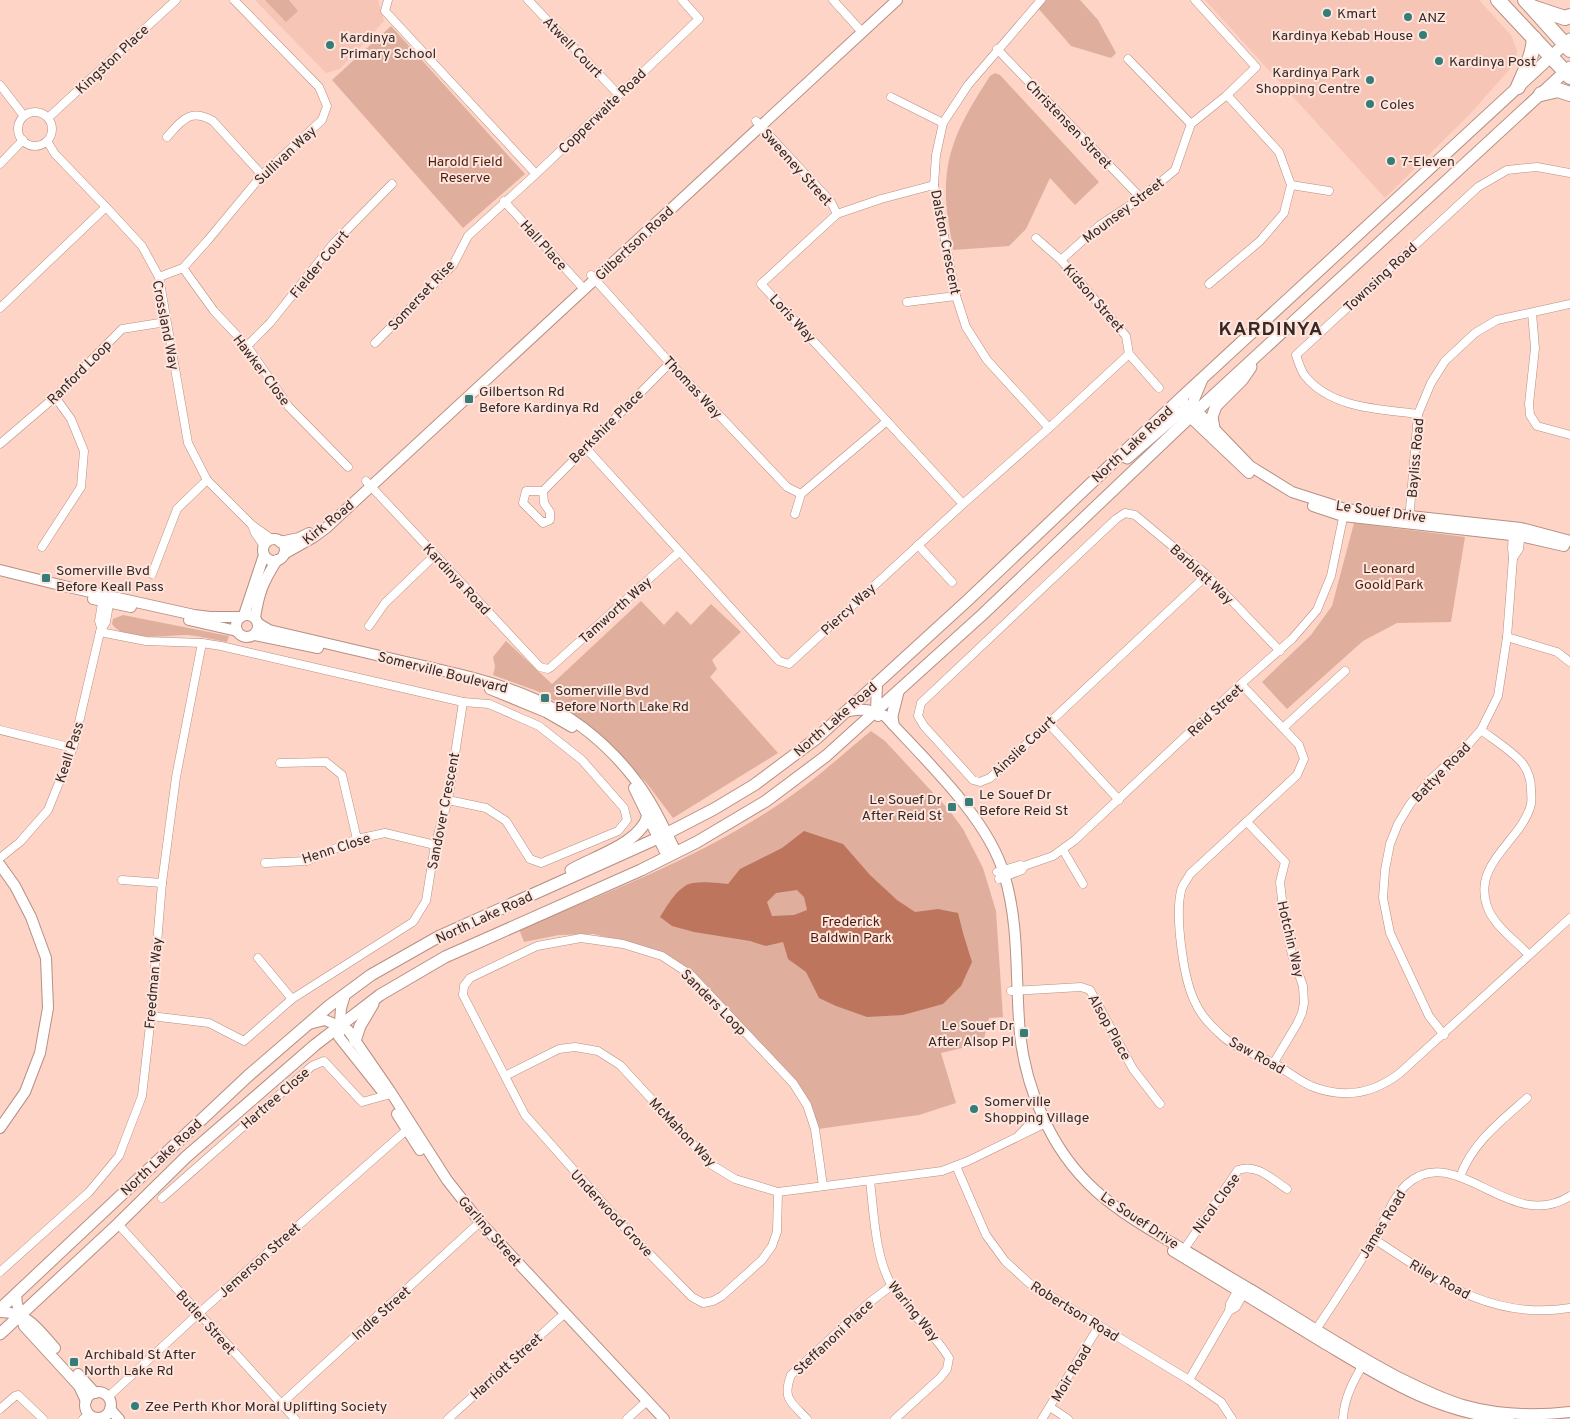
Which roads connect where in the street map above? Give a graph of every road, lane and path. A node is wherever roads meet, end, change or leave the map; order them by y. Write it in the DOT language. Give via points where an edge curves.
graph roads {
  1 [pos="176,0"];
  2 [pos="234,0"];
  3 [pos="388,0"];
  4 [pos="528,0"];
  5 [pos="682,0"];
  6 [pos="834,0"];
  7 [pos="887,0"];
  8 [pos="897,0"];
  9 [pos="1195,0"];
  10 [pos="1498,0"];
  11 [pos="1037,1"];
  12 [pos="1528,3"];
  13 [pos="1570,16"];
  14 [pos="860,29"];
  15 [pos="1534,38"];
  16 [pos="1568,44"];
  17 [pos="997,49"];
  18 [pos="1551,56"];
  19 [pos="1128,59"];
  20 [pos="1568,72"];
  21 [pos="0,85"];
  22 [pos="1518,87"];
  23 [pos="1541,94"];
  24 [pos="1570,94"];
  25 [pos="619,95"];
  26 [pos="1226,96"];
  27 [pos="891,97"];
  28 [pos="24,116"];
  29 [pos="48,118"];
  30 [pos="758,123"];
  31 [pos="943,123"];
  32 [pos="1192,124"];
  33 [pos="167,137"];
  34 [pos="23,140"];
  35 [pos="47,141"];
  36 [pos="0,164"];
  37 [pos="1570,173"];
  38 [pos="536,174"];
  39 [pos="262,175"];
  40 [pos="392,184"];
  41 [pos="934,185"];
  42 [pos="1291,185"];
  43 [pos="1329,191"];
  44 [pos="1140,198"];
  45 [pos="504,201"];
  46 [pos="106,207"];
  47 [pos="837,214"];
  48 [pos="1036,238"];
  49 [pos="1060,260"];
  50 [pos="183,268"];
  51 [pos="159,277"];
  52 [pos="593,277"];
  53 [pos="1209,284"];
  54 [pos="582,287"];
  55 [pos="956,296"];
  56 [pos="907,302"];
  57 [pos="1570,304"];
  58 [pos="0,308"];
  59 [pos="1532,312"];
  60 [pos="166,322"];
  61 [pos="375,343"];
  62 [pos="247,346"];
  63 [pos="1260,353"];
  64 [pos="1129,354"];
  65 [pos="670,363"];
  66 [pos="1203,378"];
  67 [pos="1159,388"];
  68 [pos="55,397"];
  69 [pos="1182,397"];
  70 [pos="1191,413"];
  71 [pos="1418,414"];
  72 [pos="887,420"];
  73 [pos="1049,428"];
  74 [pos="1214,428"];
  75 [pos="1570,435"];
  76 [pos="0,444"];
  77 [pos="585,447"];
  78 [pos="348,467"];
  79 [pos="1108,467"];
  80 [pos="207,480"];
  81 [pos="369,484"];
  82 [pos="543,491"];
  83 [pos="801,494"];
  84 [pos="963,504"];
  85 [pos="1344,512"];
  86 [pos="794,514"];
  87 [pos="1116,519"];
  88 [pos="1409,519"];
  89 [pos="252,525"];
  90 [pos="1517,532"];
  91 [pos="276,541"];
  92 [pos="1570,541"];
  93 [pos="918,545"];
  94 [pos="42,547"];
  95 [pos="1570,548"];
  96 [pos="264,550"];
  97 [pos="679,552"];
  98 [pos="435,555"];
  99 [pos="280,557"];
  100 [pos="0,570"];
  101 [pos="152,574"];
  102 [pos="1207,575"];
  103 [pos="0,577"];
  104 [pos="952,582"];
  105 [pos="106,599"];
  106 [pos="242,616"];
  107 [pos="257,621"];
  108 [pos="369,626"];
  109 [pos="101,630"];
  110 [pos="237,630"];
  111 [pos="255,635"];
  112 [pos="1507,637"];
  113 [pos="202,643"];
  114 [pos="1280,651"];
  115 [pos="1570,662"];
  116 [pos="551,667"];
  117 [pos="1345,671"];
  118 [pos="876,682"];
  119 [pos="1241,684"];
  120 [pos="898,692"];
  121 [pos="462,702"];
  122 [pos="845,712"];
  123 [pos="876,712"];
  124 [pos="1048,723"];
  125 [pos="893,724"];
  126 [pos="1283,728"];
  127 [pos="0,730"];
  128 [pos="1481,730"];
  129 [pos="73,748"];
  130 [pos="280,763"];
  131 [pos="448,800"];
  132 [pos="1119,800"];
  133 [pos="648,815"];
  134 [pos="1247,822"];
  135 [pos="663,836"];
  136 [pos="357,839"];
  137 [pos="435,845"];
  138 [pos="1063,850"];
  139 [pos="672,854"];
  140 [pos="0,858"];
  141 [pos="265,862"];
  142 [pos="0,865"];
  143 [pos="1001,874"];
  144 [pos="122,880"];
  145 [pos="162,883"];
  146 [pos="1083,884"];
  147 [pos="550,886"];
  148 [pos="1570,918"];
  149 [pos="1529,955"];
  150 [pos="258,958"];
  151 [pos="464,986"];
  152 [pos="1014,991"];
  153 [pos="345,994"];
  154 [pos="380,995"];
  155 [pos="292,999"];
  156 [pos="151,1016"];
  157 [pos="309,1024"];
  158 [pos="340,1026"];
  159 [pos="1444,1035"];
  160 [pos="355,1041"];
  161 [pos="1273,1064"];
  162 [pos="505,1076"];
  163 [pos="389,1095"];
  164 [pos="1527,1098"];
  165 [pos="1160,1104"];
  166 [pos="1042,1122"];
  167 [pos="0,1128"];
  168 [pos="409,1128"];
  169 [pos="956,1166"];
  170 [pos="1460,1176"];
  171 [pos="870,1181"];
  172 [pos="823,1186"];
  173 [pos="1286,1189"];
  174 [pos="778,1192"];
  175 [pos="1570,1196"];
  176 [pos="162,1198"];
  177 [pos="118,1224"];
  178 [pos="478,1224"];
  179 [pos="1374,1239"];
  180 [pos="1182,1252"];
  181 [pos="0,1272"];
  182 [pos="892,1286"];
  183 [pos="1242,1289"];
  184 [pos="16,1295"];
  185 [pos="1570,1308"];
  186 [pos="0,1310"];
  187 [pos="198,1314"];
  188 [pos="20,1315"];
  189 [pos="562,1315"];
  190 [pos="1099,1326"];
  191 [pos="1314,1332"];
  192 [pos="0,1334"];
  193 [pos="1364,1363"];
  194 [pos="1189,1380"];
  195 [pos="95,1393"];
  196 [pos="108,1397"];
  197 [pos="86,1401"];
  198 [pos="645,1403"];
  199 [pos="281,1404"];
  200 [pos="1050,1406"];
  201 [pos="0,1409"];
  202 [pos="110,1409"];
  203 [pos="1458,1411"];
  204 [pos="1570,1412"];
  205 [pos="86,1417"];
  206 [pos="103,1418"];
  207 [pos="43,1419"];
  208 [pos="119,1419"];
  209 [pos="295,1419"];
  210 [pos="448,1419"];
  211 [pos="627,1419"];
  212 [pos="656,1419"];
  213 [pos="664,1419"];
  214 [pos="807,1419"];
  215 [pos="895,1419"];
  216 [pos="1042,1419"];
  217 [pos="1068,1419"];
  218 [pos="1232,1419"];
  219 [pos="1342,1419"];
  220 [pos="1508,1419"];
  1 -- 29 [label="street, Kingston Place"];
  2 -- 39 [label="street, Sullivan Way" via="319,87 326,106 322,120"];
  3 -- 38 [label="street" via="385,11"];
  4 -- 25 [label="street, Atwell Court"];
  5 -- 25 [label="street, Copperwaite Road" via="700,19"];
  6 -- 14 [label="street"];
  7 -- 14 [label="street, Gilbertson Road"];
  8 -- 14 [label="street, Gilbertson Road"];
  9 -- 26 [label="street" via="1256,67"];
  10 -- 15 [label="highway"];
  11 -- 17 [label="street, Dalston Crescent"];
  12 -- 13 [label="highway" via="1565,18"];
  12 -- 16 [label="highway"];
  14 -- 30 [label="street, Gilbertson Road"];
  15 -- 18 [label="highway"];
  15 -- 22 [label="highway"];
  16 -- 18 [label="main road, North Lake Road"];
  17 -- 31 [label="street, Dalston Crescent"];
  17 -- 44 [label="street, Christensen Street"];
  18 -- 20 [label="highway"];
  18 -- 22 [label="main road, North Lake Road"];
  19 -- 32 [label="street"];
  20 -- 23 [label="main road, North Lake Road"];
  21 -- 28 [label="street"];
  22 -- 66 [label="main road, North Lake Road"];
  23 -- 24 [label="highway" via="1558,90"];
  23 -- 63 [label="main road, North Lake Road"];
  25 -- 38 [label="street, Copperwaite Road"];
  26 -- 32 [label="street"];
  26 -- 42 [label="street" via="1279,152"];
  27 -- 31 [label="street"];
  28 -- 29 [label="street" via="39,112"];
  28 -- 34 [label="street" via="19,126"];
  29 -- 35 [label="street" via="52,127"];
  30 -- 47 [label="street, Sweeney Street" via="831,202"];
  30 -- 52 [label="street, Gilbertson Road"];
  31 -- 41 [label="street, Dalston Crescent"];
  32 -- 44 [label="street, Mounsey Street" via="1175,170"];
  33 -- 39 [label="street" via="191,115 203,116 213,121"];
  34 -- 35 [label="street" via="32,145"];
  34 -- 36 [label="street"];
  35 -- 46 [label="street, Crossland Way" via="55,154"];
  37 -- 71 [label="street, Townsing Road" via="1537,167 1507,170 1478,187 1296,355 1304,375 1318,389 1342,401"];
  38 -- 45 [label="street, Copperwaite Road"];
  39 -- 50 [label="street, Sullivan Way"];
  40 -- 62 [label="street, Fielder Court" via="333,244 270,323"];
  41 -- 47 [label="street, Loris Way"];
  41 -- 55 [label="street, Dalston Crescent"];
  42 -- 43 [label="street"];
  42 -- 53 [label="street" via="1284,213 1260,241"];
  44 -- 49 [label="street, Mounsey Street" via="1100,224"];
  45 -- 54 [label="street, Hall Place"];
  45 -- 61 [label="street, Somerset Rise" via="468,236 453,265"];
  46 -- 51 [label="street, Crossland Way" via="142,246"];
  46 -- 58 [label="street"];
  47 -- 72 [label="street, Loris Way" via="761,284"];
  48 -- 49 [label="street, Kidson Street"];
  49 -- 64 [label="street, Kidson Street" via="1126,336"];
  50 -- 51 [label="street, Sullivan Way"];
  50 -- 62 [label="street, Hawker Close" via="214,311"];
  51 -- 60 [label="street, Crossland Way"];
  52 -- 54 [label="street, Gilbertson Road"];
  52 -- 65 [label="street, Thomas Way"];
  54 -- 81 [label="street, Gilbertson Road"];
  55 -- 56 [label="street"];
  55 -- 73 [label="street, Dalston Crescent" via="966,327 987,360"];
  57 -- 59 [label="street, Bayliss Road"];
  59 -- 71 [label="street, Bayliss Road" via="1497,320 1469,338 1444,361"];
  59 -- 75 [label="street" via="1535,348 1530,415 1537,426"];
  60 -- 68 [label="street, Ranford Loop" via="122,329"];
  60 -- 80 [label="street, Crossland Way" via="188,443"];
  62 -- 78 [label="street, Hawker Close" via="290,407"];
  63 -- 70 [label="main road, North Lake Road"];
  63 -- 74 [label="main road" via="1242,380 1216,406 1212,417"];
  64 -- 67 [label="street, Kidson Street"];
  64 -- 73 [label="street, Piercy Way"];
  65 -- 77 [label="street, Berkshire Place"];
  65 -- 83 [label="street, Thomas Way" via="787,487"];
  66 -- 69 [label="main road, North Lake Road"];
  66 -- 70 [label="street"];
  68 -- 76 [label="street, Ranford Loop"];
  68 -- 94 [label="street" via="71,419 84,451 81,487"];
  69 -- 70 [label="street"];
  69 -- 79 [label="main road, North Lake Road"];
  70 -- 74 [label="street, Le Souef Drive"];
  70 -- 79 [label="main road" via="1179,413 1131,456"];
  70 -- 85 [label="street, Le Souef Drive" via="1245,471 1290,498"];
  70 -- 120 [label="main road, North Lake Road"];
  71 -- 88 [label="street, Bayliss Road"];
  72 -- 83 [label="street"];
  72 -- 84 [label="street, Loris Way"];
  73 -- 84 [label="street, Piercy Way"];
  74 -- 85 [label="street, Le Souef Drive" via="1250,466 1292,492"];
  77 -- 82 [label="street, Berkshire Place"];
  77 -- 97 [label="street, Piercy Way"];
  79 -- 118 [label="main road, North Lake Road"];
  80 -- 89 [label="street, Crossland Way"];
  80 -- 101 [label="street" via="178,509"];
  81 -- 91 [label="street, Kirk Road" via="314,529 299,538"];
  81 -- 98 [label="street, Kardinya Road"];
  81 -- 99 [label="street, Kirk Road" via="314,537"];
  82 -- 82 [label="street, Berkshire Place" via="544,503 550,512 550,520 543,523 524,503 526,491"];
  83 -- 86 [label="street"];
  84 -- 93 [label="street, Piercy Way"];
  85 -- 88 [label="street, Le Souef Drive"];
  85 -- 114 [label="street, Reid Street" via="1331,576 1317,610"];
  87 -- 102 [label="street, Barblett Way" via="1125,513 1134,515"];
  87 -- 124 [label="street, Ainslie Court" via="921,702 918,716 974,780 980,782 990,778"];
  88 -- 90 [label="street, Le Souef Drive"];
  89 -- 91 [label="street, Crossland Way"];
  89 -- 96 [label="street, Crossland Way"];
  90 -- 92 [label="street, Le Souef Drive"];
  90 -- 95 [label="street, Le Souef Drive"];
  90 -- 112 [label="street, Battye Road" via="1519,549 1513,558"];
  91 -- 96 [label="street" via="268,541"];
  91 -- 99 [label="street" via="284,547"];
  93 -- 97 [label="street, Piercy Way" via="789,664 779,661"];
  93 -- 104 [label="street"];
  96 -- 99 [label="street" via="268,559"];
  96 -- 106 [label="street"];
  97 -- 116 [label="street, Tamworth Way"];
  98 -- 108 [label="street" via="385,603"];
  98 -- 116 [label="street, Kardinya Road" via="540,667 548,670"];
  99 -- 107 [label="street, Kirk Road" via="263,582 258,596"];
  100 -- 105 [label="street"];
  102 -- 114 [label="street, Barblett Way"];
  102 -- 124 [label="street, Ainslie Court"];
  103 -- 105 [label="street"];
  105 -- 106 [label="street" via="194,615"];
  105 -- 109 [label="street, Keall Pass" via="106,622"];
  105 -- 110 [label="street"];
  106 -- 107 [label="street" via="248,614"];
  106 -- 110 [label="street" via="236,623"];
  107 -- 111 [label="street" via="259,628"];
  107 -- 135 [label="street, Somerville Boulevard" via="278,632 468,676 513,689 542,702 582,726 623,765 642,788"];
  109 -- 113 [label="street" via="146,642"];
  109 -- 129 [label="street, Keall Pass"];
  110 -- 111 [label="street" via="245,637"];
  111 -- 133 [label="street, Somerville Boulevard" via="476,684 546,712 601,750 634,788"];
  112 -- 115 [label="street" via="1557,652"];
  112 -- 128 [label="street, Battye Road" via="1498,696"];
  113 -- 121 [label="street"];
  113 -- 145 [label="street, Freedman Way" via="176,777"];
  114 -- 119 [label="street, Reid Street"];
  117 -- 126 [label="street"];
  118 -- 122 [label="main road, North Lake Road"];
  118 -- 123 [label="street"];
  119 -- 126 [label="street, Saw Road"];
  119 -- 132 [label="street, Reid Street"];
  120 -- 123 [label="main road, North Lake Road"];
  120 -- 125 [label="main road"];
  121 -- 131 [label="street, Sandover Crescent"];
  121 -- 131 [label="street" via="489,704 539,726 582,760 624,808 627,820 618,831 541,863 530,859 506,821 486,808"];
  122 -- 123 [label="street" via="860,708"];
  122 -- 135 [label="main road, North Lake Road" via="817,738 754,785"];
  123 -- 125 [label="street, Le Souef Drive"];
  123 -- 139 [label="main road, North Lake Road" via="826,756 766,801"];
  123 -- 143 [label="street, Le Souef Drive" via="963,812"];
  124 -- 132 [label="street"];
  125 -- 143 [label="street, Le Souef Drive" via="969,810 988,838"];
  126 -- 134 [label="street, Saw Road" via="1298,745 1304,759 1297,775"];
  127 -- 129 [label="street"];
  128 -- 149 [label="street" via="1523,764 1531,782 1531,804 1522,823 1494,859 1484,891 1494,919"];
  128 -- 159 [label="street, Battye Road" via="1410,804 1390,844 1384,870 1383,898 1390,933 1429,1016"];
  129 -- 140 [label="street, Keall Pass" via="48,810 20,842"];
  130 -- 136 [label="street" via="326,762 342,774"];
  131 -- 137 [label="street, Sandover Crescent"];
  132 -- 138 [label="street, Reid Street"];
  133 -- 135 [label="street, Somerville Boulevard"];
  133 -- 147 [label="main road" via="643,828 634,837 561,876"];
  134 -- 161 [label="street, Hotchin Way" via="1284,862 1280,882 1284,917 1304,1003 1302,1013"];
  134 -- 161 [label="street, Saw Road" via="1190,874 1181,890 1178,910 1180,935 1188,985 1201,1013 1218,1033 1235,1046"];
  135 -- 139 [label="street, Somerville Boulevard"];
  135 -- 147 [label="main road, North Lake Road"];
  136 -- 137 [label="street, Henn Close" via="385,833"];
  136 -- 141 [label="street, Henn Close" via="307,861"];
  137 -- 155 [label="street, Sandover Crescent" via="426,901 413,922"];
  138 -- 143 [label="street, Reid Street"];
  138 -- 146 [label="street"];
  139 -- 154 [label="main road, North Lake Road" via="445,957"];
  142 -- 167 [label="street" via="31,917 46,958 48,1008 40,1053 25,1092"];
  143 -- 152 [label="street, Le Souef Drive" via="1016,937"];
  144 -- 145 [label="street"];
  145 -- 156 [label="street, Freedman Way"];
  147 -- 153 [label="main road, North Lake Road" via="438,937"];
  148 -- 149 [label="street, Saw Road"];
  149 -- 159 [label="street, Saw Road"];
  150 -- 155 [label="street"];
  151 -- 162 [label="street, Underwood Grove" via="463,995"];
  151 -- 172 [label="street, Sanders Loop" via="470,978 537,946 581,938 623,944 662,956 691,975 793,1083 807,1105 815,1129"];
  152 -- 165 [label="street, Alsop Place" via="1081,987 1090,990 1133,1069"];
  152 -- 166 [label="street, Le Souef Drive" via="1026,1068"];
  153 -- 157 [label="main road, North Lake Road"];
  153 -- 158 [label="street, Garling Street"];
  154 -- 158 [label="main road, North Lake Road"];
  154 -- 160 [label="main road" via="360,1026"];
  155 -- 156 [label="street, Sandover Crescent" via="244,1041 209,1023"];
  156 -- 181 [label="street, Freedman Way" via="142,1096 119,1156 89,1192"];
  157 -- 158 [label="street" via="325,1020"];
  157 -- 184 [label="main road, North Lake Road" via="248,1076"];
  158 -- 160 [label="street, Garling Street" via="348,1030"];
  158 -- 163 [label="street, Garling Street" via="339,1037 346,1048"];
  158 -- 177 [label="main road, North Lake Road" via="186,1157"];
  159 -- 161 [label="street, Saw Road" via="1388,1083 1362,1092 1327,1091"];
  160 -- 163 [label="street, Garling Street"];
  162 -- 174 [label="street, McMahon Way" via="559,1049 576,1047 598,1051 620,1066 712,1165 735,1179"];
  162 -- 174 [label="street, Underwood Grove" via="524,1116 632,1236 692,1297 703,1302 722,1296 762,1260 772,1246 777,1232"];
  163 -- 168 [label="street, Garling Street"];
  163 -- 176 [label="street, Hartree Close" via="362,1102 324,1060 312,1066"];
  164 -- 170 [label="street" via="1484,1138"];
  166 -- 169 [label="street, McMahon Way" via="1025,1134 1019,1134"];
  166 -- 180 [label="street, Le Souef Drive" via="1094,1188"];
  168 -- 178 [label="street, Garling Street" via="449,1192"];
  168 -- 187 [label="street, Jemerson Street"];
  169 -- 171 [label="street, McMahon Way" via="942,1171"];
  169 -- 190 [label="street, Robertson Road" via="986,1235 1005,1262 1029,1284"];
  170 -- 175 [label="street, James Road" via="1503,1198 1530,1206 1549,1204"];
  170 -- 179 [label="street, James Road" via="1433,1172 1413,1180 1402,1190"];
  171 -- 172 [label="street, McMahon Way"];
  171 -- 182 [label="street, Waring Way" via="880,1253"];
  172 -- 174 [label="street, McMahon Way"];
  173 -- 180 [label="street, Nicol Close" via="1255,1168 1238,1170"];
  177 -- 187 [label="street, Butler Street"];
  177 -- 188 [label="main road, North Lake Road"];
  178 -- 189 [label="street, Garling Street"];
  178 -- 199 [label="street, Indle Street"];
  179 -- 185 [label="street, Riley Road" via="1468,1296 1506,1308 1548,1312"];
  179 -- 191 [label="street, James Road"];
  180 -- 183 [label="street, Le Souef Drive"];
  182 -- 214 [label="street, Steffanoni Place" via="870,1302 791,1375 786,1388 788,1398"];
  182 -- 215 [label="street, Waring Way" via="942,1345 949,1358 940,1378"];
  183 -- 191 [label="street, Le Souef Drive"];
  183 -- 194 [label="street" via="1236,1307 1229,1312"];
  184 -- 186 [label="main road, North Lake Road"];
  184 -- 188 [label="street"];
  186 -- 188 [label="street"];
  187 -- 196 [label="street, Jemerson Street"];
  187 -- 199 [label="street, Butler Street"];
  188 -- 192 [label="main road, North Lake Road"];
  188 -- 195 [label="street" via="30,1321"];
  188 -- 197 [label="street" via="24,1326 79,1386"];
  189 -- 198 [label="street, Garling Street"];
  189 -- 210 [label="street, Harriott Street"];
  190 -- 194 [label="street, Robertson Road"];
  190 -- 200 [label="street, Moir Road"];
  191 -- 193 [label="street, Le Souef Drive"];
  193 -- 203 [label="street, Le Souef Drive"];
  193 -- 219 [label="street" via="1347,1394"];
  194 -- 218 [label="street, Robertson Road" via="1221,1402"];
  195 -- 196 [label="street"];
  195 -- 197 [label="street"];
  196 -- 202 [label="street"];
  197 -- 205 [label="street"];
  198 -- 211 [label="street"];
  198 -- 212 [label="street, Garling Street"];
  198 -- 213 [label="street, Garling Street"];
  199 -- 209 [label="street, Butler Street"];
  200 -- 216 [label="street, Moir Road"];
  200 -- 217 [label="street"];
  201 -- 207 [label="street" via="18,1395"];
  202 -- 206 [label="street"];
  202 -- 208 [label="street"];
  203 -- 204 [label="street, Le Souef Drive" via="1527,1415"];
  203 -- 220 [label="street, Le Souef Drive"];
  205 -- 206 [label="street"];
}
